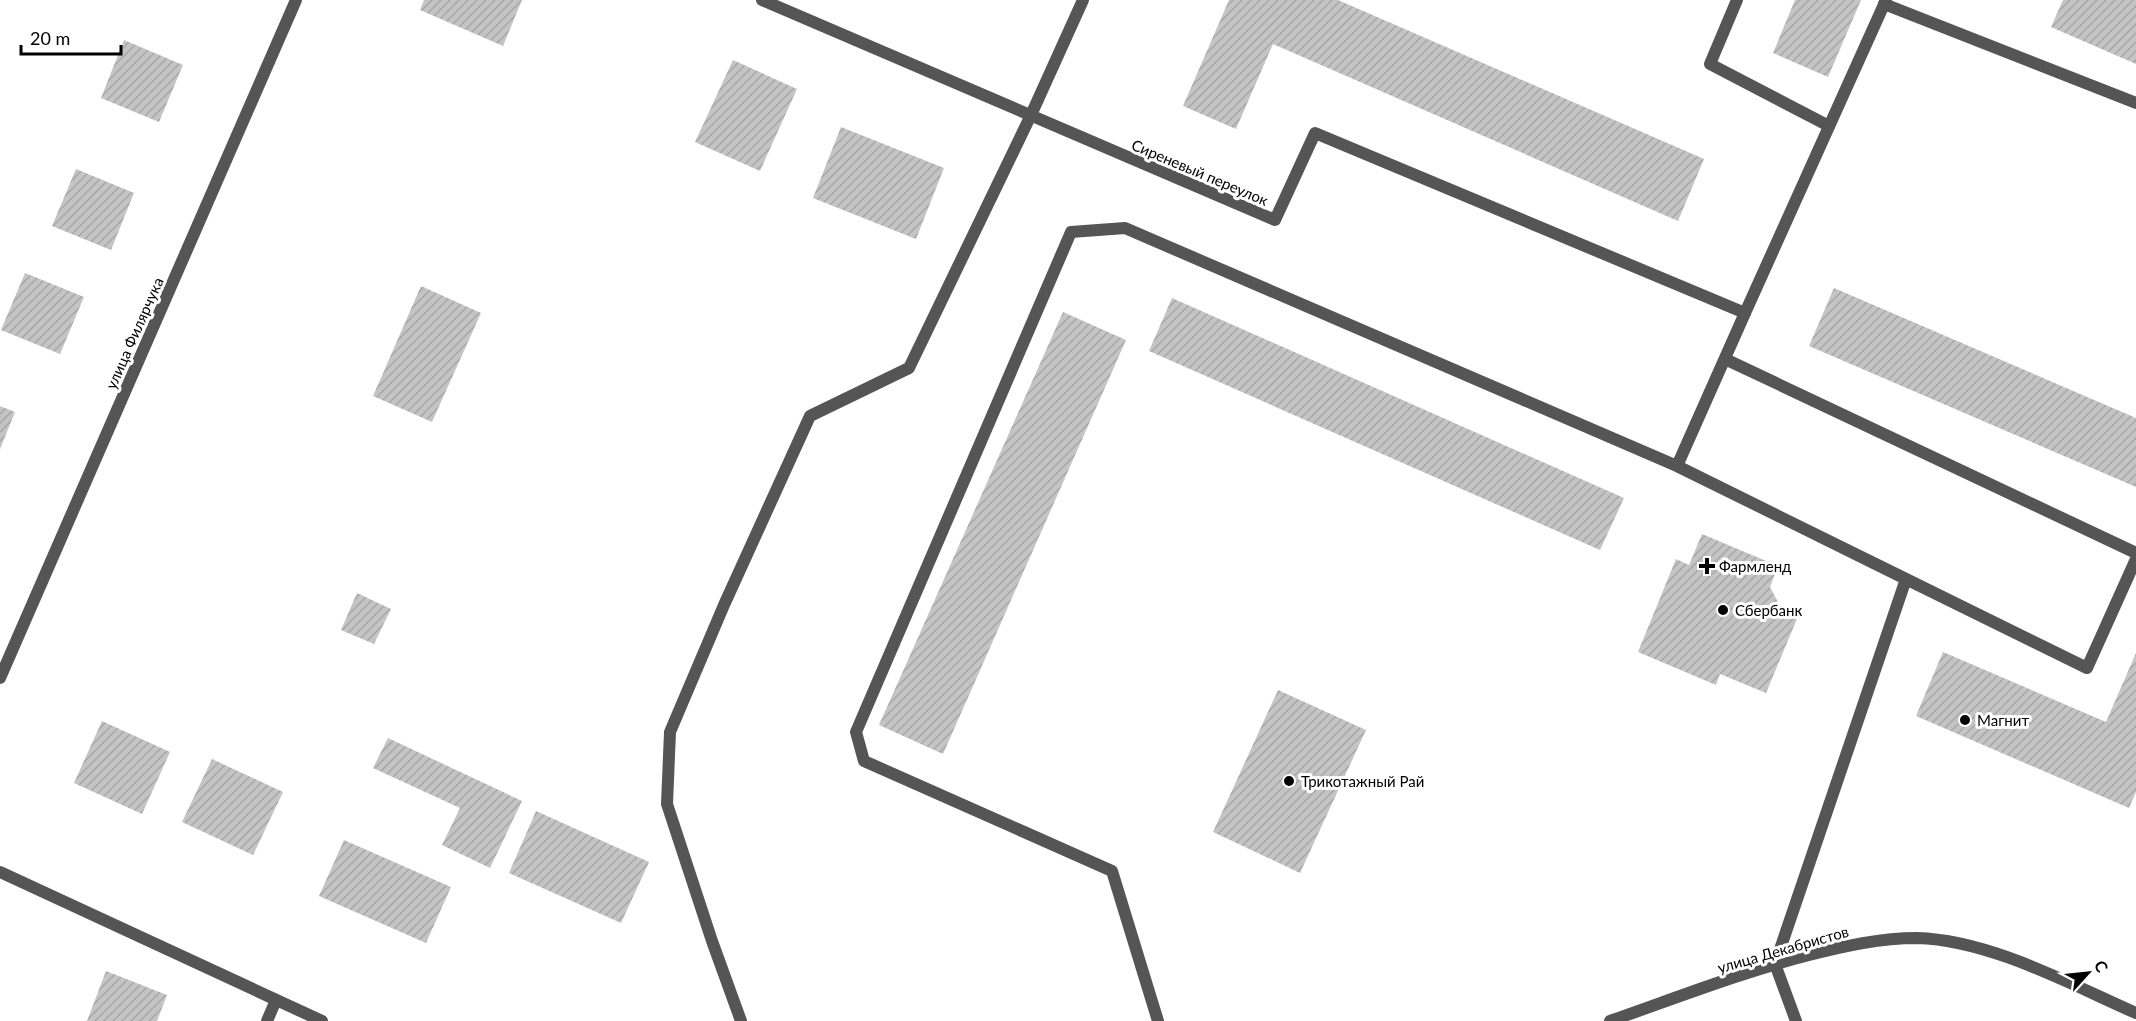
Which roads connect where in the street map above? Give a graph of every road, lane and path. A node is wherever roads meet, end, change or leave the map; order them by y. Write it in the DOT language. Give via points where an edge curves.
graph roads {
  1 [pos="296,0"];
  2 [pos="762,0"];
  3 [pos="1083,0"];
  4 [pos="1737,0"];
  5 [pos="1885,2"];
  6 [pos="2136,103"];
  7 [pos="1030,115"];
  8 [pos="1829,126"];
  9 [pos="1745,313"];
  10 [pos="1725,360"];
  11 [pos="1677,466"];
  12 [pos="2136,553"];
  13 [pos="2136,558"];
  14 [pos="1906,579"];
  15 [pos="0,678"];
  16 [pos="0,872"];
  17 [pos="1775,964"];
  18 [pos="276,1000"];
  19 [pos="2136,1012"];
  20 [pos="267,1021"];
  21 [pos="322,1021"];
  22 [pos="741,1021"];
  23 [pos="1158,1021"];
  24 [pos="1610,1021"];
  25 [pos="1796,1021"];
  1 -- 15 [label="street, улица Филярчука"];
  2 -- 7 [label="street, Сиреневый переулок"];
  3 -- 7 [label="street"];
  4 -- 8 [label="street" via="1710,64"];
  5 -- 6 [label="street"];
  5 -- 8 [label="street"];
  7 -- 9 [label="street, Сиреневый переулок" via="1275,220 1315,133"];
  7 -- 22 [label="street" via="909,368 810,416 670,732 667,804"];
  8 -- 9 [label="street"];
  9 -- 10 [label="street"];
  10 -- 11 [label="street"];
  10 -- 12 [label="street"];
  11 -- 14 [label="street"];
  11 -- 23 [label="street" via="1125,228 1071,232 856,732 864,761 1112,871"];
  13 -- 14 [label="street" via="2087,668"];
  14 -- 17 [label="street"];
  16 -- 18 [label="street"];
  17 -- 19 [label="street, улица Декабристов" via="1858,942 1918,938 2012,958"];
  17 -- 24 [label="street, улица Декабристов"];
  17 -- 25 [label="street"];
  18 -- 20 [label="street"];
  18 -- 21 [label="street"];
}
